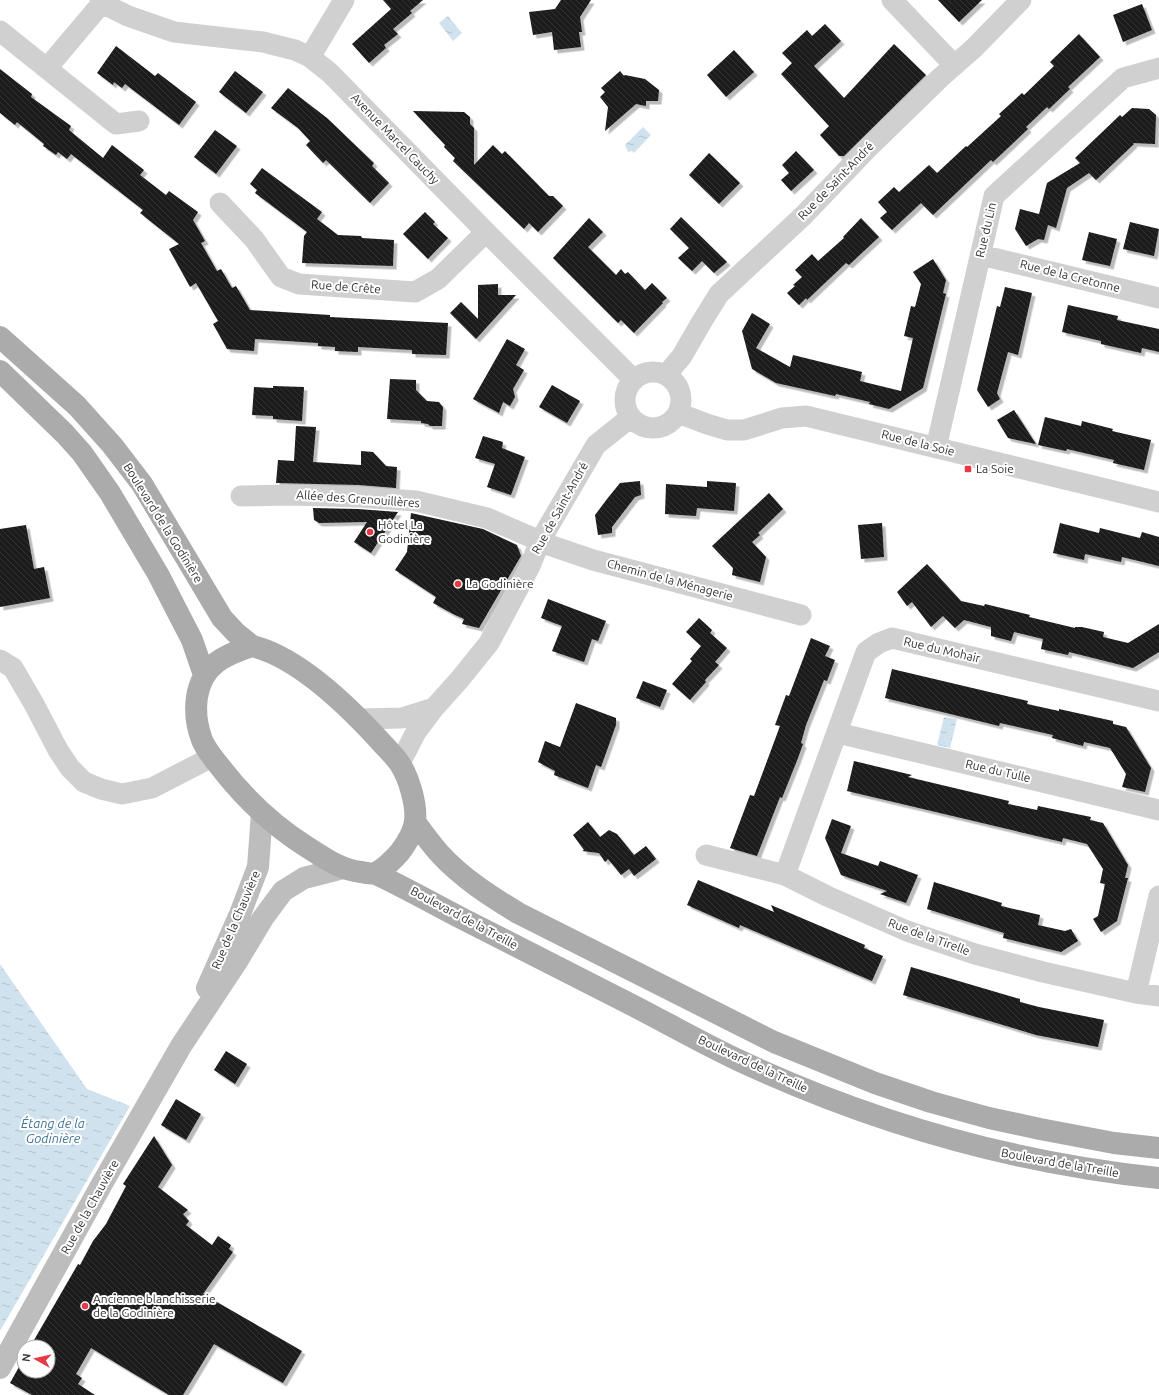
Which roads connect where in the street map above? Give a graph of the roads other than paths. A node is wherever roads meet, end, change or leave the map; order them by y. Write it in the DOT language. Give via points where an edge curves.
graph roads {
  1 [pos="344,0"];
  2 [pos="892,0"];
  3 [pos="1021,0"];
  4 [pos="101,1"];
  5 [pos="0,31"];
  6 [pos="310,57"];
  7 [pos="954,65"];
  8 [pos="47,68"];
  9 [pos="1159,68"];
  10 [pos="139,121"];
  11 [pos="220,203"];
  12 [pos="486,232"];
  13 [pos="981,254"];
  14 [pos="1159,298"];
  15 [pos="0,338"];
  16 [pos="0,371"];
  17 [pos="666,375"];
  18 [pos="634,380"];
  19 [pos="678,413"];
  20 [pos="631,417"];
  21 [pos="936,448"];
  22 [pos="241,496"];
  23 [pos="1159,502"];
  24 [pos="540,541"];
  25 [pos="801,615"];
  26 [pos="252,646"];
  27 [pos="0,660"];
  28 [pos="204,675"];
  29 [pos="1159,701"];
  30 [pos="434,708"];
  31 [pos="360,719"];
  32 [pos="838,731"];
  33 [pos="212,757"];
  34 [pos="400,764"];
  35 [pos="1159,810"];
  36 [pos="262,813"];
  37 [pos="415,822"];
  38 [pos="706,855"];
  39 [pos="342,868"];
  40 [pos="374,873"];
  41 [pos="785,875"];
  42 [pos="1159,896"];
  43 [pos="1136,993"];
  44 [pos="1159,996"];
  45 [pos="181,1046"];
  46 [pos="1159,1148"];
  47 [pos="1159,1178"];
  48 [pos="0,1368"];
  1 -- 6 [label="street"];
  2 -- 7 [label="street"];
  3 -- 7 [label="street, Rue de Saint-André"];
  4 -- 6 [label="street, Avenue Marcel Cauchy" via="128,16 174,32 263,42 295,50"];
  4 -- 8 [label="street"];
  5 -- 8 [label="street"];
  6 -- 12 [label="street, Avenue Marcel Cauchy" via="330,73"];
  7 -- 17 [label="street, Rue de Saint-André" via="720,294 682,356"];
  8 -- 10 [label="street" via="116,124"];
  9 -- 13 [label="street, Rue du Lin" via="1123,78 994,196"];
  11 -- 12 [label="street, Rue de Crête" via="254,239 281,277 299,284 414,292 438,279"];
  12 -- 18 [label="street, Avenue Marcel Cauchy"];
  13 -- 14 [label="street, Rue de la Cretonne"];
  13 -- 21 [label="street, Rue du Lin"];
  15 -- 26 [label="main road, Boulevard de la Godinière" via="77,406 112,445 142,484 222,618"];
  16 -- 28 [label="main road" via="65,434 110,493 158,574 192,640"];
  17 -- 18 [label="street" via="649,372"];
  17 -- 19 [label="street" via="678,387 681,396"];
  18 -- 20 [label="street" via="629,386 625,402"];
  19 -- 20 [label="street" via="673,421 656,428 646,428"];
  19 -- 21 [label="street, Rue de la Soie" via="726,430 744,430 782,418 806,416"];
  20 -- 24 [label="street, Rue de Saint-André" via="596,445"];
  21 -- 23 [label="street, Rue de la Soie"];
  22 -- 24 [label="street, Allée des Grenouillères" via="359,497 416,501 487,518"];
  24 -- 25 [label="street, Chemin de la Ménagerie" via="593,560"];
  24 -- 30 [label="street, Rue de Saint-André" via="530,566 488,643"];
  26 -- 28 [label="main road" via="224,656"];
  26 -- 31 [label="main road" via="289,661"];
  27 -- 33 [label="street" via="13,668 70,768 84,782 122,794 152,788"];
  28 -- 33 [label="main road, Boulevard de la Treille" via="198,689 196,716 202,740"];
  29 -- 32 [label="street, Rue du Mohair" via="892,638 866,652"];
  30 -- 31 [label="street" via="402,718"];
  30 -- 34 [label="street, Rue de Saint-André" via="416,732"];
  31 -- 34 [label="main road"];
  32 -- 35 [label="street, Rue du Tulle"];
  32 -- 41 [label="street, Rue du Mohair"];
  33 -- 36 [label="main road, Boulevard de la Treille"];
  34 -- 37 [label="main road" via="414,803"];
  36 -- 39 [label="main road, Boulevard de la Treille" via="280,829"];
  36 -- 45 [label="main road, Rue de la Chauvière" via="258,868"];
  37 -- 40 [label="main road" via="398,855"];
  37 -- 46 [label="main road" via="440,854 462,874 518,913 774,1042 875,1083 989,1118 1114,1143"];
  38 -- 41 [label="street, Rue de la Tirelle"];
  39 -- 40 [label="main road, Boulevard de la Treille"];
  39 -- 45 [label="main road, Rue de la Chauvière" via="304,878 283,891"];
  40 -- 47 [label="main road, Boulevard de la Treille" via="738,1060 864,1112 934,1135 1000,1152 1082,1168"];
  41 -- 43 [label="street, Rue de la Tirelle" via="907,931 975,954"];
  42 -- 43 [label="street"];
  43 -- 44 [label="street, Rue de la Tirelle"];
  45 -- 48 [label="main road, Rue de la Chauvière"];
}
